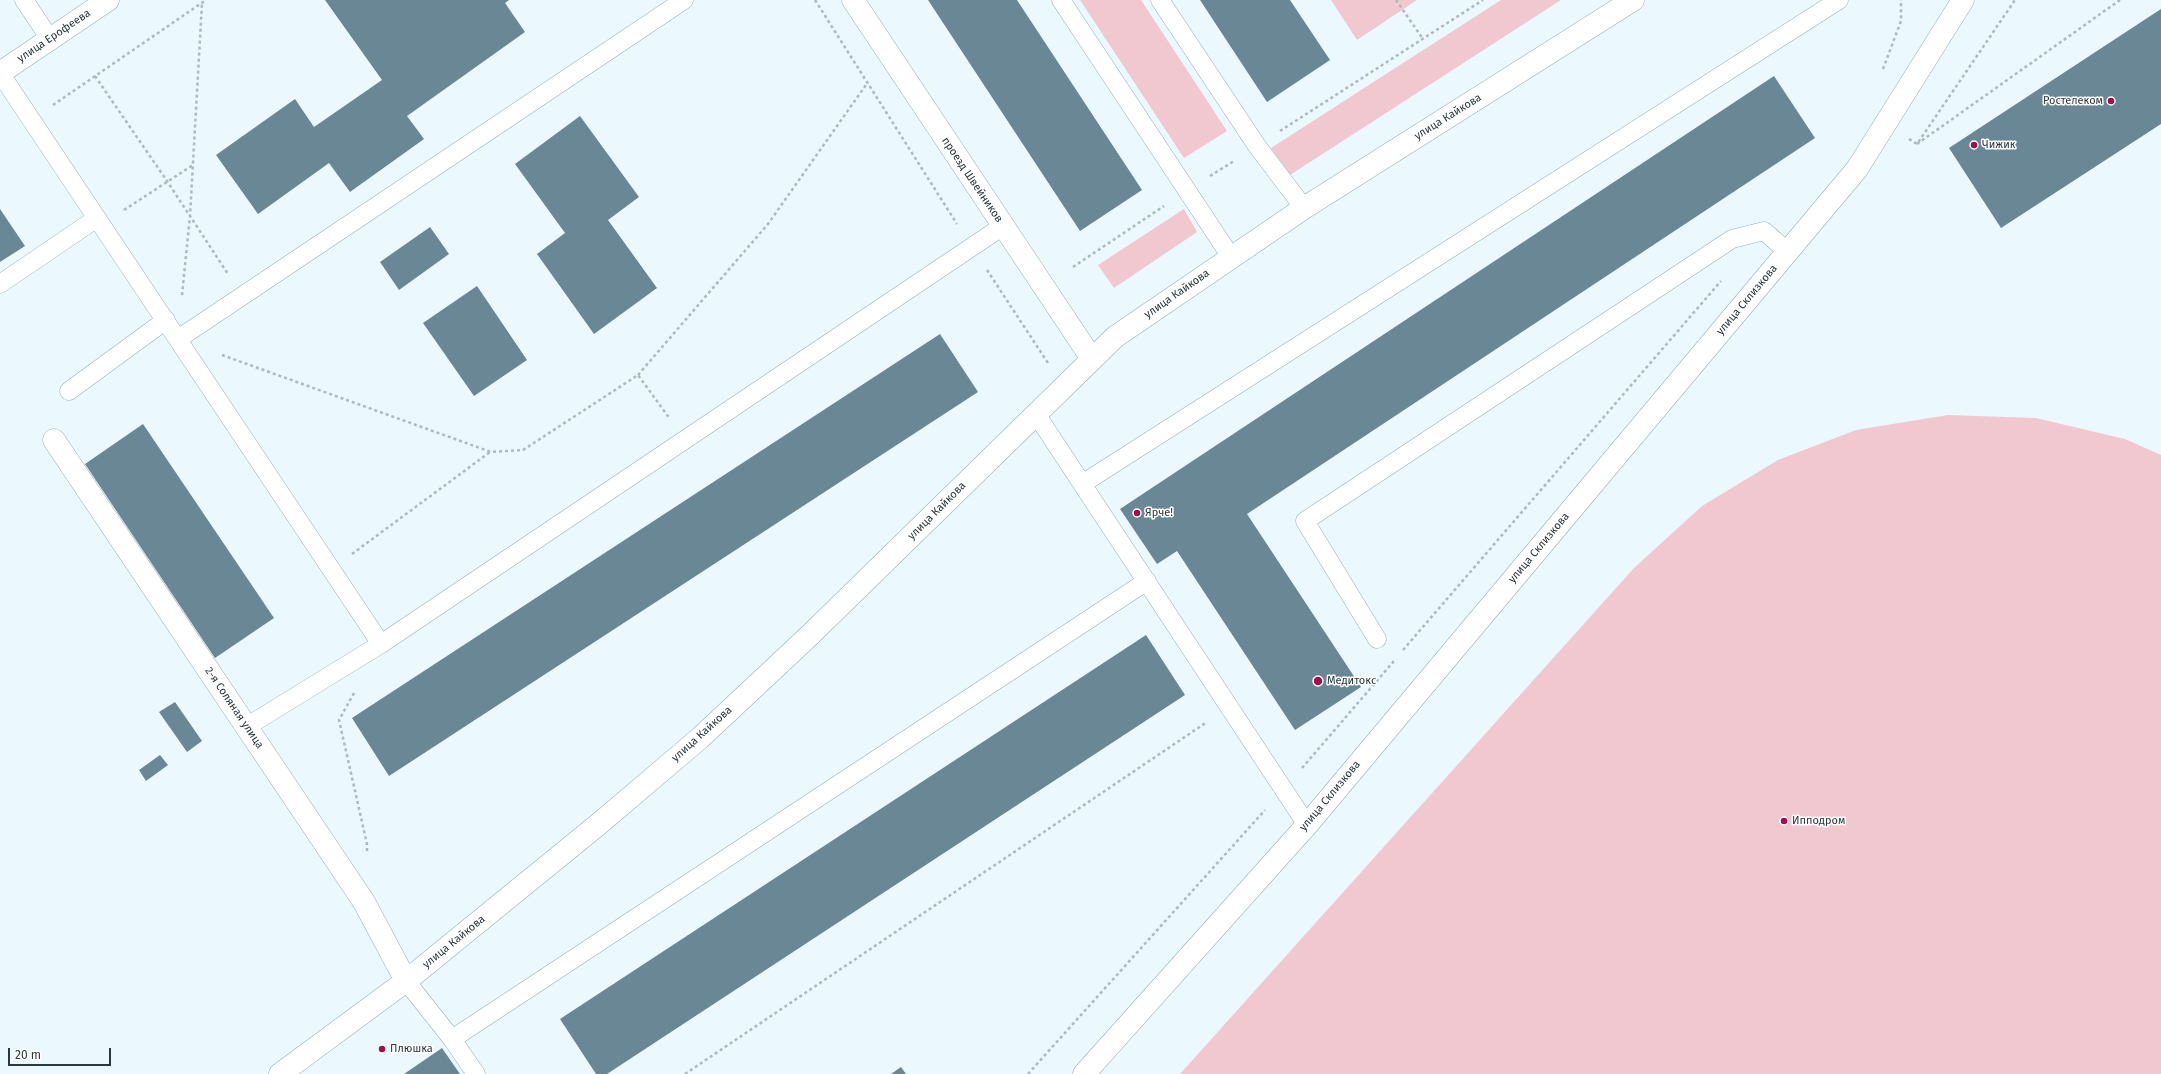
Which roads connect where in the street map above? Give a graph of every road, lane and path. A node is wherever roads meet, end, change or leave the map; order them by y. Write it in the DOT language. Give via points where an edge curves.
graph roads {
  1 [pos="24,0"];
  2 [pos="108,0"];
  3 [pos="206,0"];
  4 [pos="684,0"];
  5 [pos="815,0"];
  6 [pos="853,0"];
  7 [pos="1061,0"];
  8 [pos="1160,0"];
  9 [pos="1396,0"];
  10 [pos="1483,0"];
  11 [pos="1633,0"];
  12 [pos="1839,0"];
  13 [pos="1901,0"];
  14 [pos="1963,0"];
  15 [pos="2015,0"];
  16 [pos="2120,0"];
  17 [pos="202,3"];
  18 [pos="50,39"];
  19 [pos="1423,39"];
  20 [pos="0,73"];
  21 [pos="1882,73"];
  22 [pos="94,76"];
  23 [pos="868,82"];
  24 [pos="32,119"];
  25 [pos="1886,123"];
  26 [pos="1917,144"];
  27 [pos="1257,146"];
  28 [pos="193,165"];
  29 [pos="167,181"];
  30 [pos="1187,191"];
  31 [pos="1304,208"];
  32 [pos="190,216"];
  33 [pos="100,221"];
  34 [pos="1003,226"];
  35 [pos="972,247"];
  36 [pos="1788,252"];
  37 [pos="1231,257"];
  38 [pos="1072,267"];
  39 [pos="1722,279"];
  40 [pos="0,284"];
  41 [pos="242,296"];
  42 [pos="166,320"];
  43 [pos="178,339"];
  44 [pos="1092,359"];
  45 [pos="638,375"];
  46 [pos="1063,386"];
  47 [pos="69,391"];
  48 [pos="1036,414"];
  49 [pos="54,440"];
  50 [pos="685,440"];
  51 [pos="491,452"];
  52 [pos="1082,484"];
  53 [pos="332,569"];
  54 [pos="1147,581"];
  55 [pos="1377,639"];
  56 [pos="381,644"];
  57 [pos="1402,651"];
  58 [pos="1397,657"];
  59 [pos="354,692"];
  60 [pos="1229,707"];
  61 [pos="246,727"];
  62 [pos="1284,790"];
  63 [pos="1307,825"];
  64 [pos="364,902"];
  65 [pos="406,981"];
  66 [pos="452,1039"];
  67 [pos="280,1074"];
  68 [pos="476,1074"];
  69 [pos="685,1074"];
  70 [pos="1028,1074"];
  71 [pos="1084,1074"];
  1 -- 18 [label="lane"];
  2 -- 18 [label="street, улица Ерофеева"];
  3 -- 17 [label="path"];
  4 -- 41 [label="lane"];
  5 -- 23 [label="path"];
  6 -- 34 [label="street, проезд Швейников"];
  7 -- 30 [label="lane"];
  8 -- 27 [label="lane"];
  9 -- 19 [label="path"];
  10 -- 19 [label="path"];
  11 -- 31 [label="street, улица Кайкова"];
  12 -- 52 [label="lane"];
  13 -- 21 [label="path" via="1901,21"];
  14 -- 25 [label="street, улица Склизкова"];
  15 -- 26 [label="path"];
  16 -- 26 [label="path"];
  17 -- 22 [label="path"];
  17 -- 28 [label="path"];
  18 -- 20 [label="street, улица Ерофеева"];
  19 -- 27 [label="path"];
  20 -- 24 [label="lane"];
  22 -- 24 [label="path"];
  22 -- 29 [label="path"];
  23 -- 35 [label="path"];
  23 -- 45 [label="path" via="768,224"];
  24 -- 33 [label="lane"];
  25 -- 26 [label="path"];
  25 -- 36 [label="street, улица Склизкова" via="1857,169"];
  27 -- 30 [label="path"];
  27 -- 31 [label="lane"];
  28 -- 29 [label="path"];
  28 -- 32 [label="path"];
  29 -- 32 [label="path"];
  29 -- 33 [label="path"];
  30 -- 37 [label="lane"];
  30 -- 38 [label="path"];
  31 -- 37 [label="street, улица Кайкова"];
  32 -- 41 [label="path"];
  32 -- 43 [label="path"];
  33 -- 40 [label="lane"];
  33 -- 42 [label="lane"];
  34 -- 35 [label="lane"];
  34 -- 44 [label="street, проезд Швейников"];
  35 -- 46 [label="path"];
  35 -- 50 [label="lane"];
  36 -- 55 [label="lane" via="1764,231 1732,239 1305,521"];
  36 -- 63 [label="street, улица Склизкова"];
  37 -- 44 [label="street, улица Кайкова" via="1115,337"];
  39 -- 57 [label="path"];
  41 -- 43 [label="lane"];
  42 -- 43 [label="lane"];
  42 -- 47 [label="lane"];
  43 -- 51 [label="path"];
  43 -- 53 [label="lane"];
  44 -- 46 [label="street, улица Кайкова"];
  45 -- 50 [label="path"];
  45 -- 51 [label="path" via="523,450"];
  46 -- 48 [label="street, улица Кайкова"];
  48 -- 52 [label="lane"];
  48 -- 65 [label="street, улица Кайкова" via="810,635 700,738"];
  49 -- 61 [label="street, 2-я Соляная улица"];
  50 -- 56 [label="lane"];
  51 -- 53 [label="path"];
  52 -- 54 [label="lane"];
  53 -- 56 [label="lane"];
  54 -- 60 [label="lane"];
  54 -- 66 [label="lane"];
  56 -- 61 [label="lane"];
  58 -- 62 [label="path"];
  59 -- 64 [label="path" via="339,720 367,844"];
  60 -- 62 [label="lane"];
  60 -- 69 [label="path"];
  61 -- 64 [label="street, 2-я Соляная улица"];
  62 -- 63 [label="lane"];
  62 -- 70 [label="path"];
  63 -- 71 [label="street, улица Склизкова"];
  64 -- 65 [label="street, 2-я Соляная улица"];
  65 -- 66 [label="lane"];
  65 -- 67 [label="street, улица Кайкова"];
  66 -- 68 [label="lane"];
}
